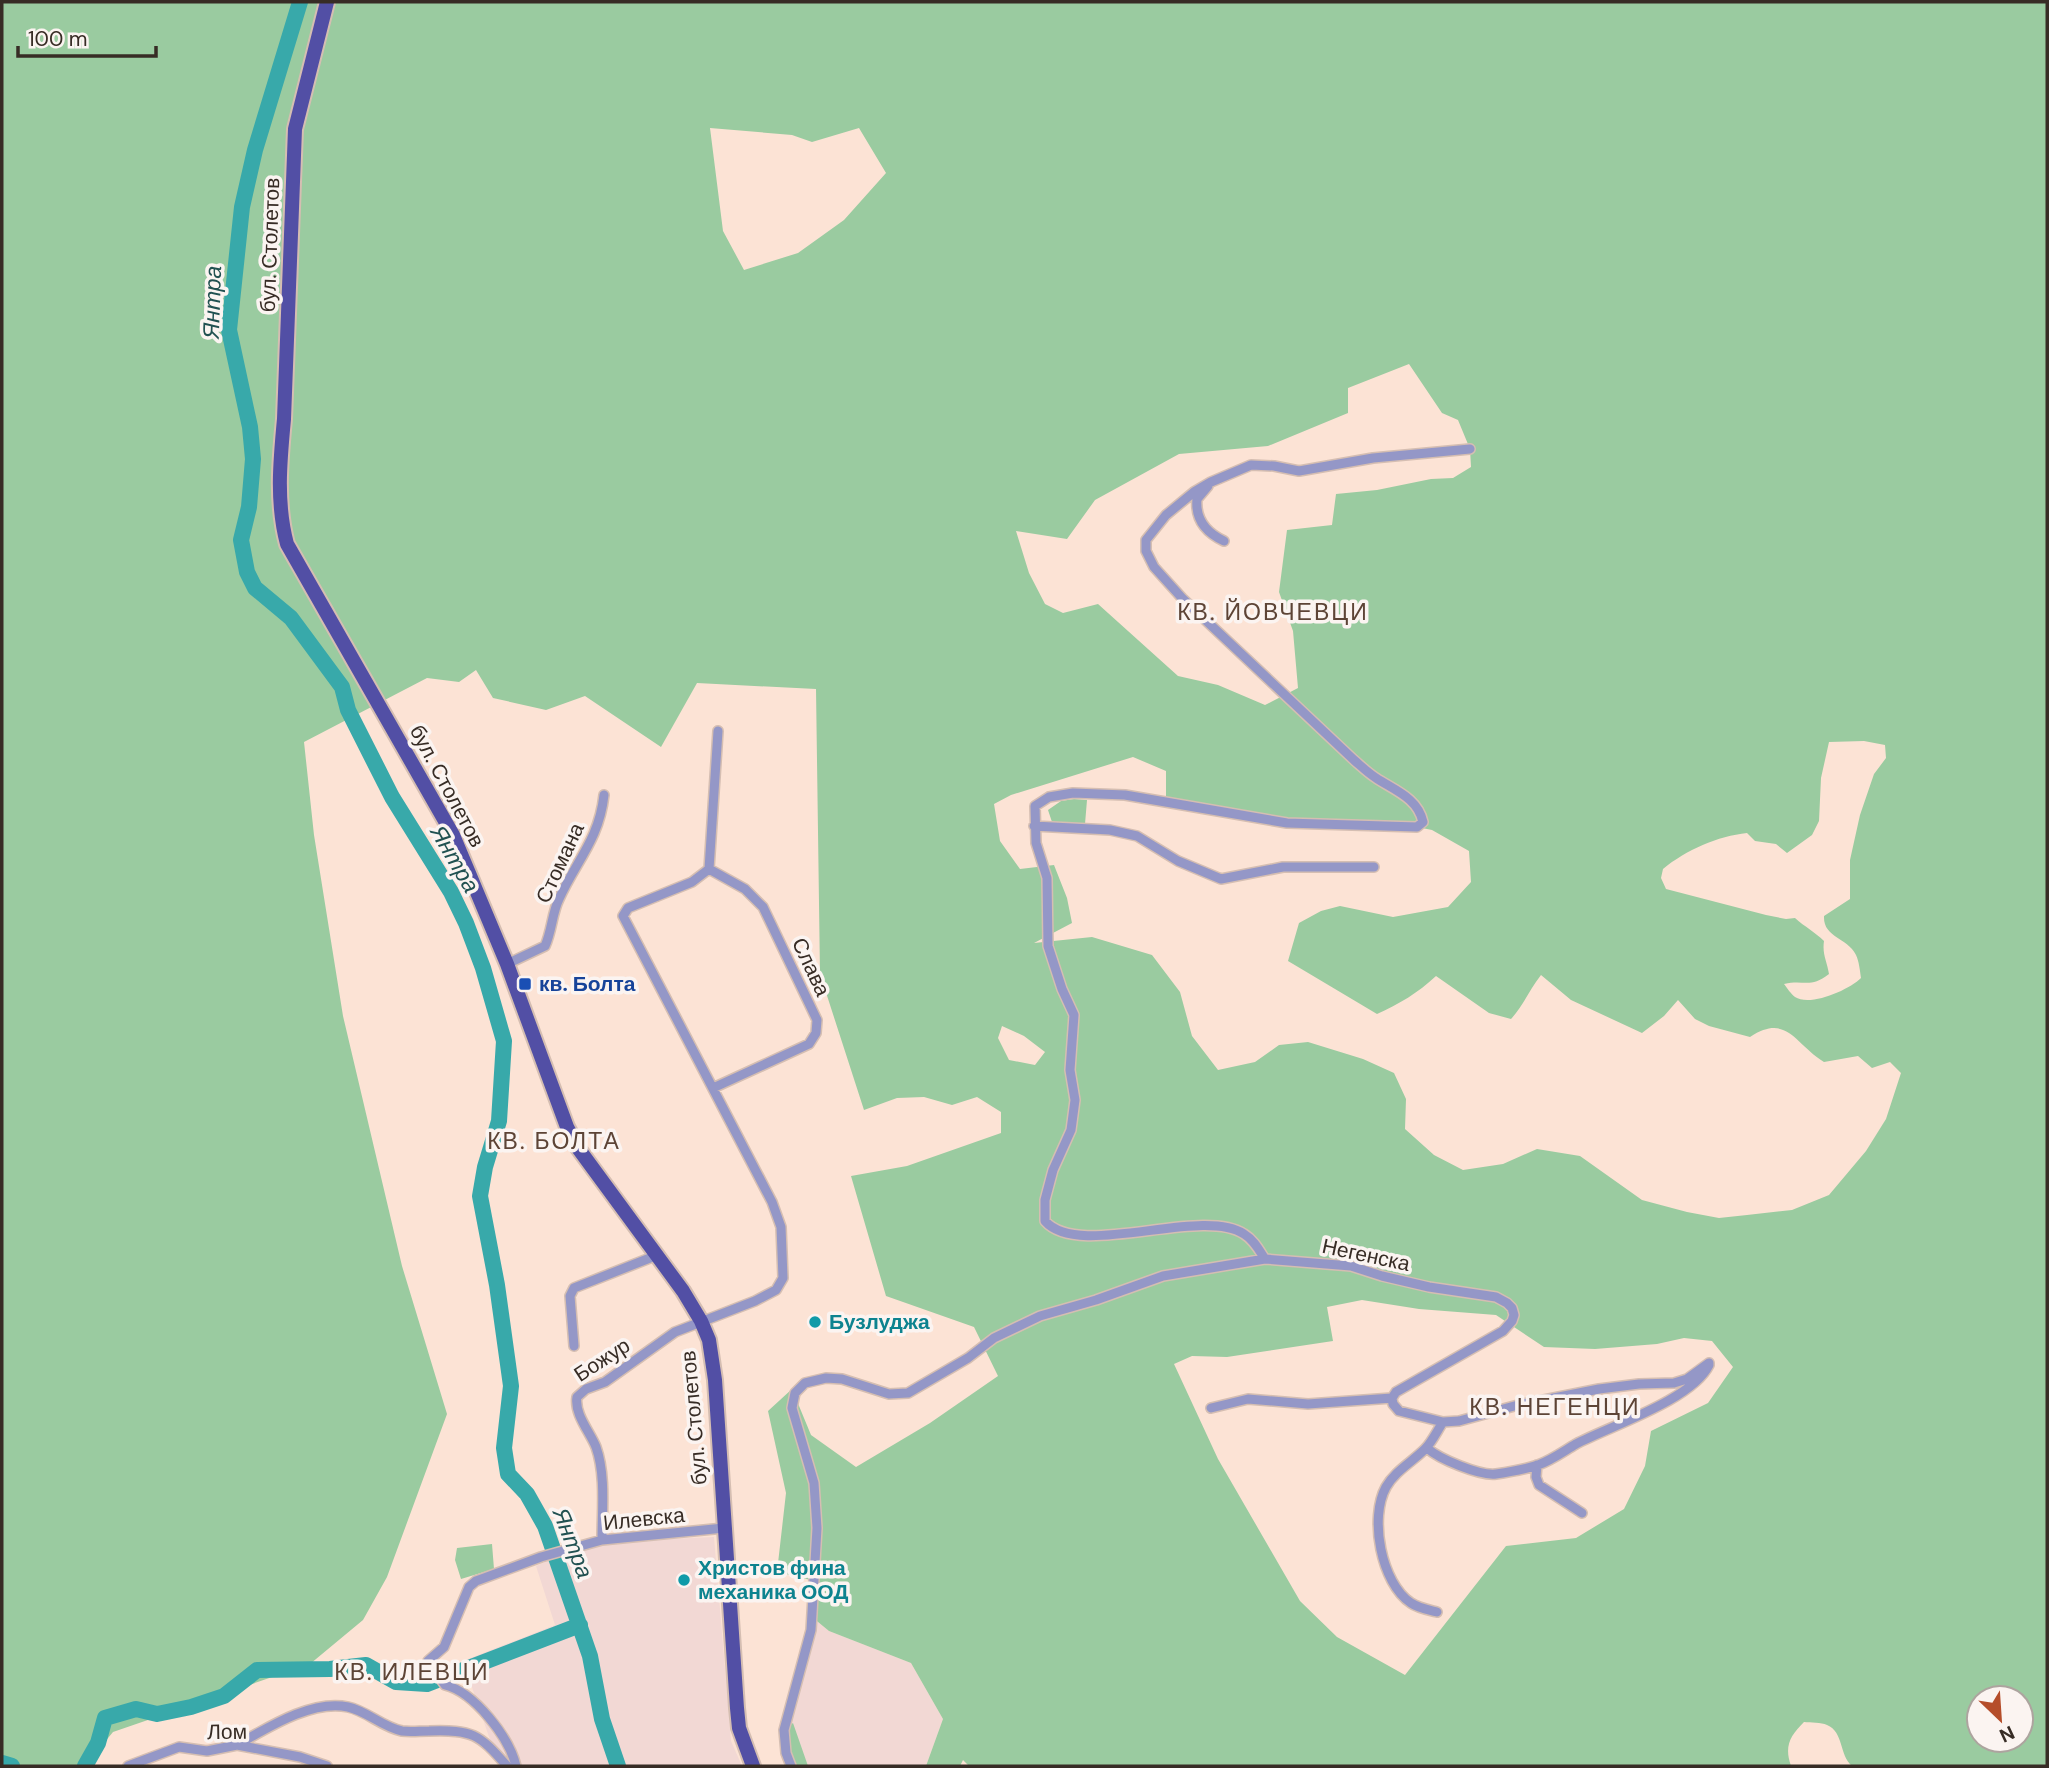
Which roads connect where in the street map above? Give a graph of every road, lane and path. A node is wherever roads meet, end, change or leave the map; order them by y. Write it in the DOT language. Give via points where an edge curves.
graph roads {
  1 [pos="327,2"];
  2 [pos="1470,449"];
  3 [pos="1211,482"];
  4 [pos="1224,541"];
  5 [pos="718,731"];
  6 [pos="604,795"];
  7 [pos="1034,825"];
  8 [pos="1374,867"];
  9 [pos="709,869"];
  10 [pos="508,964"];
  11 [pos="713,1088"];
  12 [pos="655,1256"];
  13 [pos="1265,1259"];
  14 [pos="701,1321"];
  15 [pos="574,1346"];
  16 [pos="1392,1398"];
  17 [pos="1211,1408"];
  18 [pos="1443,1422"];
  19 [pos="1427,1448"];
  20 [pos="1537,1465"];
  21 [pos="1582,1513"];
  22 [pos="724,1528"];
  23 [pos="602,1540"];
  24 [pos="1437,1612"];
  25 [pos="237,1745"];
  26 [pos="128,1766"];
  27 [pos="327,1766"];
  28 [pos="507,1766"];
  29 [pos="516,1766"];
  30 [pos="753,1766"];
  31 [pos="791,1766"];
  1 -- 10 [label="main road, бул. Столетов" via="295,129 280,519 287,544 453,835"];
  2 -- 3 [label="street" via="1299,471 1251,465"];
  3 -- 4 [label="street" via="1197,499 1196,508 1210,534"];
  3 -- 7 [label="street" via="1166,515 1146,540 1154,567 1354,760 1414,803 1423,822 1417,827 1287,823 1125,795 1073,793 1049,797 1035,807"];
  5 -- 9 [label="street"];
  6 -- 10 [label="street, Стомана" via="587,851 557,901 545,946"];
  7 -- 8 [label="street" via="1137,836 1178,861 1221,879 1283,867"];
  7 -- 13 [label="street" via="1047,878 1048,946 1074,1015 1071,1130 1053,1170 1045,1221 1068,1233 1093,1234 1229,1228 1244,1233"];
  9 -- 11 [label="street" via="692,882 628,908 624,916"];
  9 -- 11 [label="street, Слава" via="745,889 763,907 817,1020 817,1033 810,1044"];
  10 -- 12 [label="main road, бул. Столетов" via="567,1127"];
  11 -- 14 [label="street" via="772,1202 780,1227 783,1278 776,1290"];
  12 -- 14 [label="main road, бул. Столетов"];
  12 -- 15 [label="street" via="574,1288 570,1296"];
  13 -- 16 [label="street, Негенска" via="1351,1266 1429,1287 1496,1297 1512,1308 1512,1321 1503,1331"];
  13 -- 31 [label="street, Негенска" via="1163,1276 1040,1316 993,1338 908,1393 889,1394 826,1378 799,1388 793,1415 814,1483 817,1528 811,1630 784,1730"];
  14 -- 22 [label="main road, бул. Столетов" via="715,1380"];
  14 -- 23 [label="street, Божур" via="674,1332 577,1398 576,1406 599,1460"];
  16 -- 17 [label="street" via="1308,1404 1248,1399"];
  16 -- 18 [label="street" via="1399,1411"];
  18 -- 19 [label="street"];
  18 -- 20 [label="street" via="1599,1389 1674,1383 1709,1363 1693,1385"];
  19 -- 20 [label="street" via="1436,1456 1493,1474"];
  19 -- 24 [label="street" via="1386,1488 1379,1534 1385,1566 1402,1595 1412,1604"];
  20 -- 21 [label="street" via="1539,1485"];
  22 -- 23 [label="street, Илевска"];
  22 -- 30 [label="main road, бул. Столетов" via="739,1728"];
  23 -- 29 [label="street, Илевска" via="476,1581 469,1587 444,1647 428,1661 445,1685 457,1688 485,1712 508,1745"];
  25 -- 26 [label="street, Лом" via="207,1751 179,1747"];
  25 -- 27 [label="street, Лом"];
  25 -- 28 [label="street" via="294,1714 346,1706 401,1731 466,1733 493,1748"];
}
